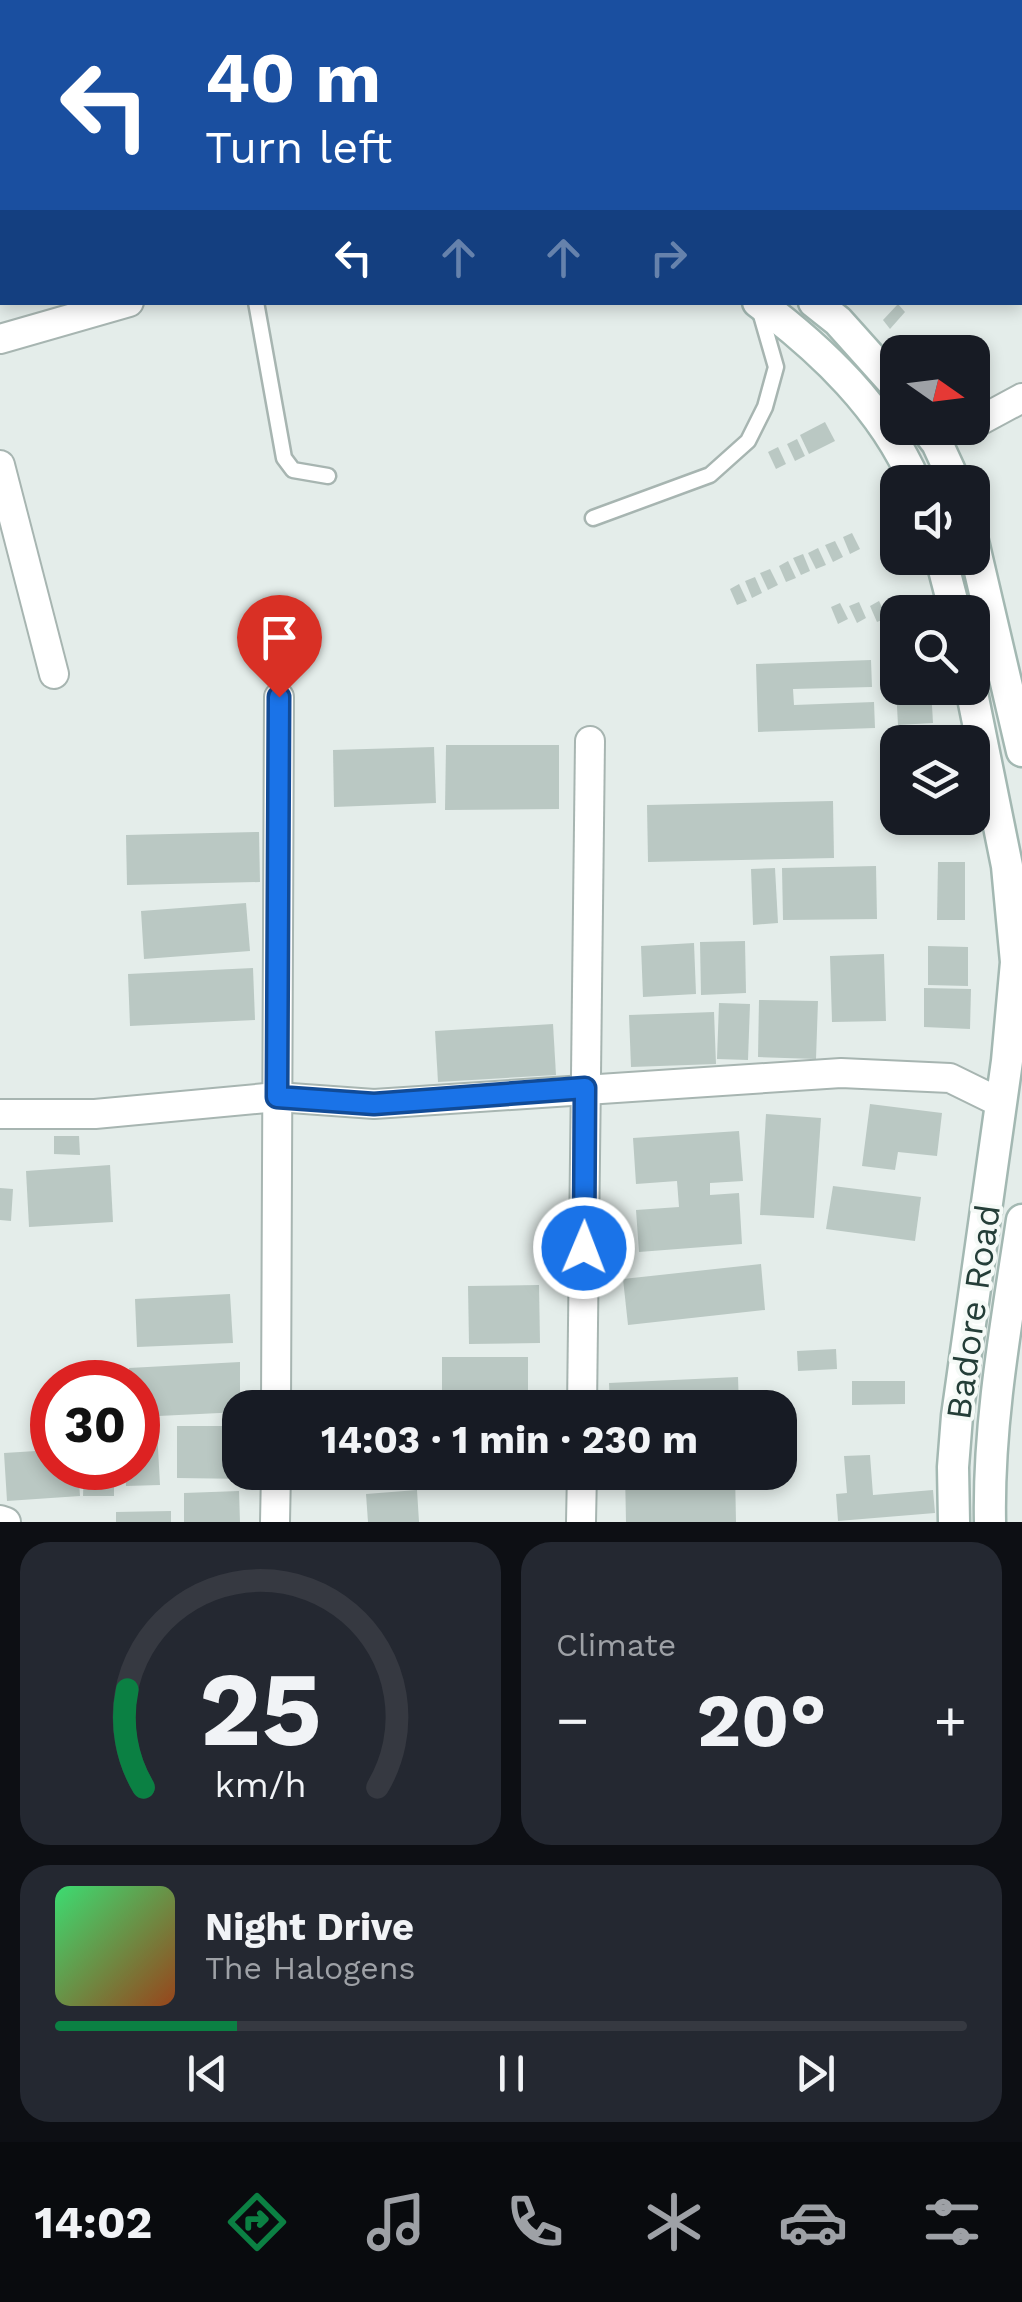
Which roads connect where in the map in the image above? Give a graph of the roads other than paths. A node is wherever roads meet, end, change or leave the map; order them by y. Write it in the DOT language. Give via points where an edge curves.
graph roads {
  1 [pos="119,305"];
  2 [pos="257,305"];
  3 [pos="759,305"];
  4 [pos="762,305"];
  5 [pos="818,305"];
  6 [pos="0,339"];
  7 [pos="880,368"];
  8 [pos="1022,398"];
  9 [pos="990,415"];
  10 [pos="905,465"];
  11 [pos="0,466"];
  12 [pos="328,476"];
  13 [pos="593,518"];
  14 [pos="986,575"];
  15 [pos="1011,644"];
  16 [pos="54,674"];
  17 [pos="279,697"];
  18 [pos="974,705"];
  19 [pos="590,741"];
  20 [pos="1022,751"];
  21 [pos="585,1088"];
  22 [pos="277,1097"];
  23 [pos="1001,1103"];
  24 [pos="0,1114"];
  25 [pos="1022,1220"];
  26 [pos="276,1390"];
  27 [pos="582,1390"];
  28 [pos="276,1490"];
  29 [pos="582,1490"];
  30 [pos="276,1522"];
  31 [pos="581,1522"];
  32 [pos="954,1522"];
  33 [pos="990,1522"];
  1 -- 6 [label="street"];
  2 -- 12 [label="lane" via="284,458 292,470"];
  3 -- 13 [label="lane" via="776,367 748,440 710,475"];
  4 -- 10 [label="main road" via="840,373"];
  5 -- 7 [label="main road"];
  8 -- 9 [label="street"];
  11 -- 16 [label="street"];
  14 -- 15 [label="main road"];
  15 -- 20 [label="main road"];
  17 -- 22 [label="street"];
  18 -- 23 [label="main road, Badore Road" via="1007,866 1016,962"];
  19 -- 21 [label="street"];
  21 -- 22 [label="street" via="374,1104"];
  21 -- 23 [label="street" via="884,1074 950,1078"];
  21 -- 27 [label="street"];
  22 -- 24 [label="street" via="95,1114"];
  22 -- 26 [label="street"];
  23 -- 32 [label="main road, Badore Road" via="957,1416"];
  25 -- 33 [label="main road, Badore Road" via="1000,1367"];
  28 -- 30 [label="street"];
  29 -- 31 [label="street"];
}
